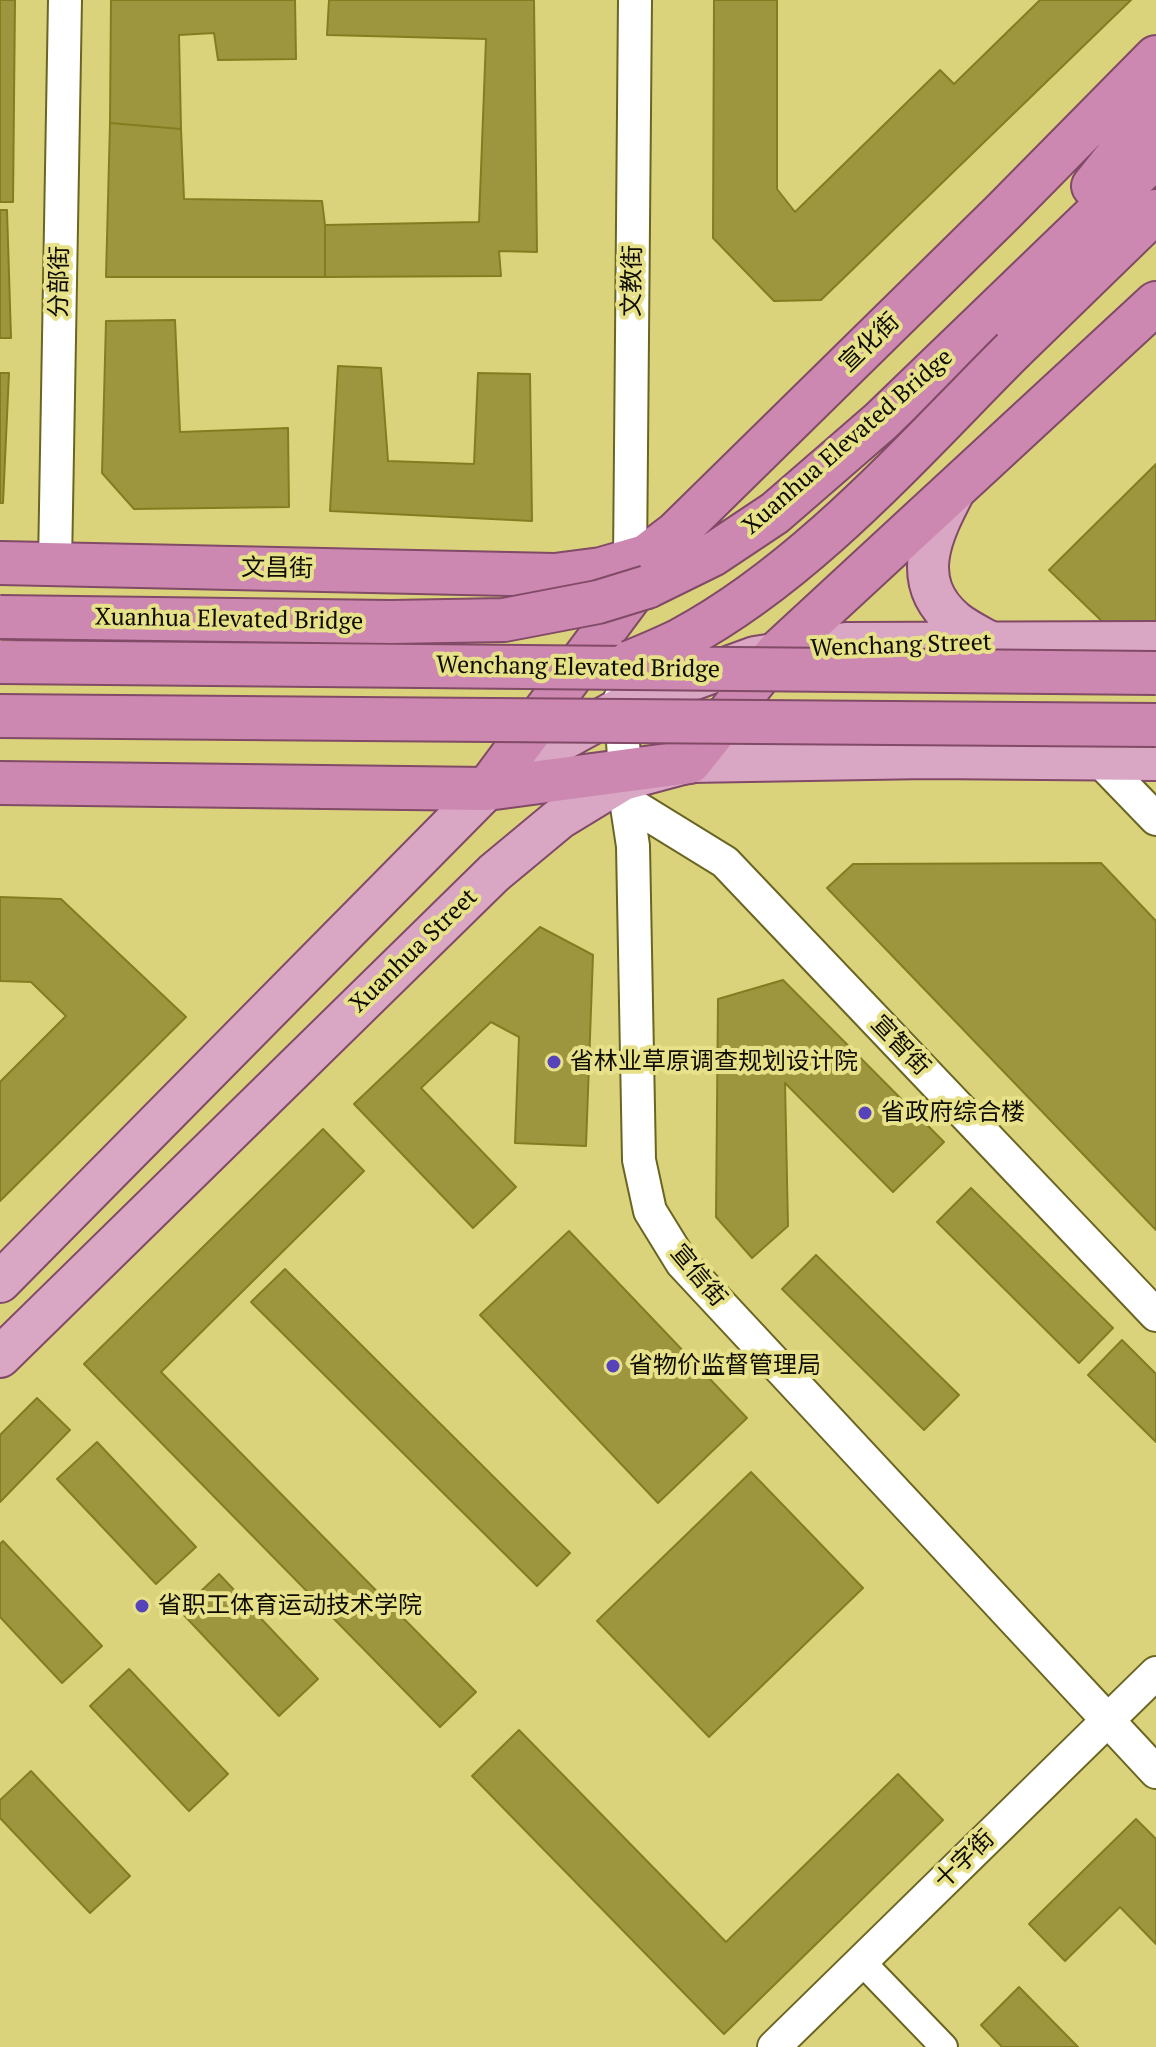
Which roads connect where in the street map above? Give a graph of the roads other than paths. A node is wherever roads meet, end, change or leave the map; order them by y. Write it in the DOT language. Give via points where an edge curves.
graph roads {
  1 [pos="65,0"];
  2 [pos="635,0"];
  3 [pos="1156,57"];
  4 [pos="1156,107"];
  5 [pos="1156,156"];
  6 [pos="1156,211"];
  7 [pos="1156,242"];
  8 [pos="1156,303"];
  9 [pos="999,336"];
  10 [pos="957,486"];
  11 [pos="676,533"];
  12 [pos="630,561"];
  13 [pos="0,563"];
  14 [pos="55,564"];
  15 [pos="555,575"];
  16 [pos="0,617"];
  17 [pos="614,620"];
  18 [pos="988,641"];
  19 [pos="1156,642"];
  20 [pos="776,654"];
  21 [pos="0,662"];
  22 [pos="1156,673"];
  23 [pos="620,709"];
  24 [pos="0,716"];
  25 [pos="360,719"];
  26 [pos="1156,725"];
  27 [pos="1099,760"];
  28 [pos="1156,760"];
  29 [pos="690,762"];
  30 [pos="0,783"];
  31 [pos="625,784"];
  32 [pos="487,789"];
  33 [pos="1156,819"];
  34 [pos="0,1282"];
  35 [pos="1156,1315"];
  36 [pos="0,1357"];
  37 [pos="1156,1673"];
  38 [pos="1107,1721"];
  39 [pos="1156,1772"];
  40 [pos="862,1962"];
  41 [pos="774,2047"];
  42 [pos="944,2047"];
  1 -- 14 [label="street, 分部街"];
  2 -- 12 [label="street, 文教街"];
  3 -- 11 [label="highway, 宣化街"];
  4 -- 9 [label="highway"];
  5 -- 9 [label="highway, Xuanhua Elevated Bridge"];
  6 -- 9 [label="highway, Xuanhua Elevated Bridge"];
  7 -- 9 [label="highway"];
  8 -- 10 [label="highway"];
  9 -- 16 [label="highway, Xuanhua Elevated Bridge, bridge" via="881,421 775,513 712,555 647,587 598,602 490,620"];
  9 -- 25 [label="highway, Xuanhua Elevated Bridge, bridge" via="840,521 755,593 680,640 595,677 520,695"];
  10 -- 18 [label="main road" via="927,554 929,580 955,621"];
  10 -- 20 [label="highway"];
  11 -- 12 [label="highway, 宣化街" via="646,556"];
  11 -- 17 [label="highway"];
  12 -- 15 [label="highway, 宣化街"];
  13 -- 14 [label="highway, 文昌街"];
  14 -- 15 [label="highway, 文昌街"];
  17 -- 23 [label="street, 宣信街"];
  17 -- 32 [label="highway"];
  18 -- 19 [label="main road, Wenchang Street"];
  18 -- 20 [label="main road, Wenchang Street" via="846,643"];
  20 -- 23 [label="main road, Wenchang Street" via="755,657"];
  20 -- 29 [label="highway"];
  21 -- 22 [label="highway, Wenchang Elevated Bridge, bridge"];
  23 -- 31 [label="street, 宣信街"];
  23 -- 32 [label="main road, Wenchang Street" via="526,760"];
  24 -- 25 [label="highway"];
  25 -- 26 [label="highway, bridge"];
  27 -- 28 [label="main road"];
  27 -- 29 [label="main road"];
  27 -- 33 [label="street"];
  29 -- 31 [label="highway"];
  30 -- 32 [label="highway"];
  31 -- 32 [label="highway"];
  31 -- 35 [label="street, 宣智街" via="725,862"];
  31 -- 36 [label="main road, Xuanhua Street" via="559,819 494,873"];
  31 -- 38 [label="street, 宣信街" via="633,846 639,1160 650,1211 682,1263"];
  32 -- 34 [label="main road"];
  37 -- 38 [label="street, 十字街"];
  38 -- 39 [label="street, 宣信街"];
  38 -- 40 [label="street, 十字街"];
  40 -- 41 [label="street, 十字街"];
  40 -- 42 [label="street"];
}
